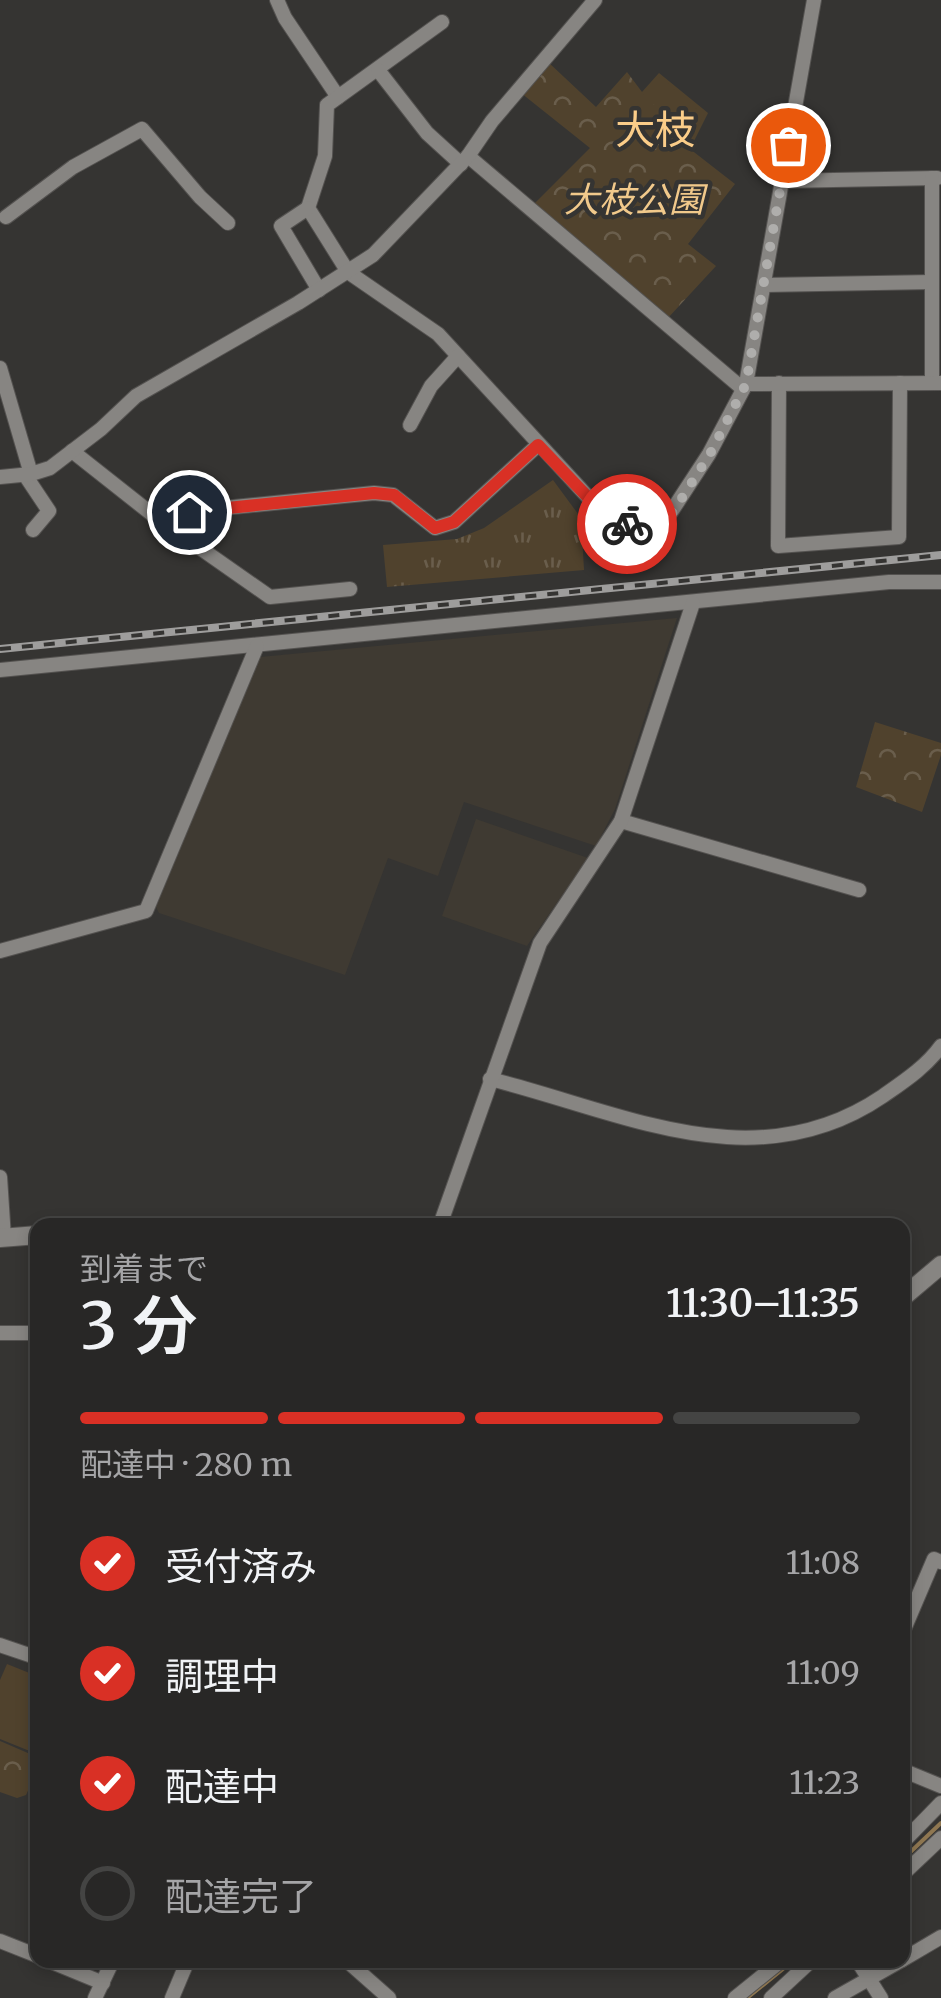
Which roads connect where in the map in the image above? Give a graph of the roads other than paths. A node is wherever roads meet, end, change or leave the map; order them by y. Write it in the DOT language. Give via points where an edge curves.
graph roads {
  1 [pos="277,0"];
  2 [pos="596,0"];
  3 [pos="814,0"];
  4 [pos="442,22"];
  5 [pos="378,70"];
  6 [pos="338,97"];
  7 [pos="464,160"];
  8 [pos="936,178"];
  9 [pos="782,181"];
  10 [pos="308,208"];
  11 [pos="6,217"];
  12 [pos="228,223"];
  13 [pos="348,272"];
  14 [pos="932,282"];
  15 [pos="764,285"];
  16 [pos="319,290"];
  17 [pos="458,356"];
  18 [pos="0,368"];
  19 [pos="900,383"];
  20 [pos="936,383"];
  21 [pos="778,384"];
  22 [pos="745,386"];
  23 [pos="410,425"];
  24 [pos="538,445"];
  25 [pos="72,451"];
  26 [pos="28,475"];
  27 [pos="0,477"];
  28 [pos="153,515"];
  29 [pos="33,530"];
  30 [pos="941,584"];
  31 [pos="350,589"];
  32 [pos="692,603"];
  33 [pos="257,646"];
  34 [pos="0,670"];
  35 [pos="621,821"];
  36 [pos="859,890"];
  37 [pos="0,951"];
  38 [pos="941,1046"];
  39 [pos="490,1079"];
  40 [pos="0,1177"];
  41 [pos="442,1218"];
  42 [pos="30,1236"];
  43 [pos="2,1238"];
  44 [pos="941,1265"];
  45 [pos="910,1291"];
  46 [pos="0,1332"];
  47 [pos="30,1333"];
  48 [pos="941,1562"];
  49 [pos="910,1615"];
  50 [pos="0,1645"];
  51 [pos="30,1655"];
  52 [pos="910,1773"];
  53 [pos="941,1786"];
  54 [pos="941,1804"];
  55 [pos="910,1836"];
  56 [pos="941,1838"];
  57 [pos="910,1867"];
  58 [pos="941,1937"];
  59 [pos="0,1941"];
  60 [pos="30,1953"];
  61 [pos="910,1955"];
  62 [pos="60,1968"];
  63 [pos="110,1968"];
  64 [pos="185,1968"];
  65 [pos="354,1968"];
  66 [pos="772,1968"];
  67 [pos="803,1968"];
  68 [pos="862,1968"];
  69 [pos="889,1968"];
  70 [pos="870,1980"];
  71 [pos="100,1993"];
  72 [pos="383,1996"];
  73 [pos="172,1998"];
  74 [pos="735,1998"];
  75 [pos="771,1998"];
  76 [pos="835,1998"];
  77 [pos="881,1998"];
  1 -- 6 [label="street"];
  2 -- 7 [label="street"];
  3 -- 9 [label="street"];
  4 -- 5 [label="street"];
  5 -- 6 [label="street"];
  5 -- 7 [label="street" via="427,133"];
  6 -- 10 [label="street" via="327,105 325,156"];
  7 -- 13 [label="street" via="397,234"];
  7 -- 22 [label="street"];
  8 -- 9 [label="street"];
  8 -- 14 [label="street"];
  9 -- 15 [label="street"];
  10 -- 13 [label="street"];
  10 -- 16 [label="street" via="281,226"];
  11 -- 12 [label="street" via="73,167 142,129"];
  13 -- 16 [label="street"];
  13 -- 17 [label="street" via="438,334"];
  14 -- 15 [label="street"];
  14 -- 20 [label="street"];
  15 -- 22 [label="street"];
  16 -- 25 [label="street" via="136,396"];
  17 -- 23 [label="street" via="430,386"];
  17 -- 24 [label="street"];
  18 -- 26 [label="street"];
  19 -- 20 [label="street"];
  19 -- 21 [label="street"];
  19 -- 21 [label="street" via="899,537 778,546"];
  21 -- 22 [label="street"];
  22 -- 24 [label="street" via="660,529 612,519"];
  24 -- 28 [label="street" via="454,522 435,528 394,495 374,493"];
  25 -- 26 [label="street"];
  25 -- 28 [label="street"];
  26 -- 27 [label="street"];
  26 -- 29 [label="street" via="49,511"];
  28 -- 31 [label="street" via="270,597"];
  30 -- 32 [label="street"];
  32 -- 33 [label="street"];
  32 -- 35 [label="street"];
  33 -- 34 [label="street"];
  33 -- 37 [label="street" via="146,911"];
  35 -- 36 [label="street"];
  35 -- 39 [label="street" via="540,943"];
  38 -- 39 [label="street" via="907,1080 856,1113 796,1135 758,1138 698,1136"];
  39 -- 41 [label="street"];
  40 -- 43 [label="street"];
  42 -- 43 [label="street"];
  44 -- 45 [label="street"];
  46 -- 47 [label="street"];
  48 -- 49 [label="street" via="934,1559"];
  50 -- 51 [label="street"];
  52 -- 53 [label="street"];
  54 -- 55 [label="street"];
  56 -- 57 [label="street"];
  58 -- 61 [label="street"];
  59 -- 60 [label="street"];
  62 -- 71 [label="street"];
  63 -- 71 [label="street"];
  64 -- 73 [label="street"];
  65 -- 72 [label="street"];
  66 -- 74 [label="street"];
  67 -- 75 [label="street"];
  68 -- 70 [label="street"];
  69 -- 70 [label="street"];
  70 -- 76 [label="street"];
  70 -- 77 [label="street"];
}
